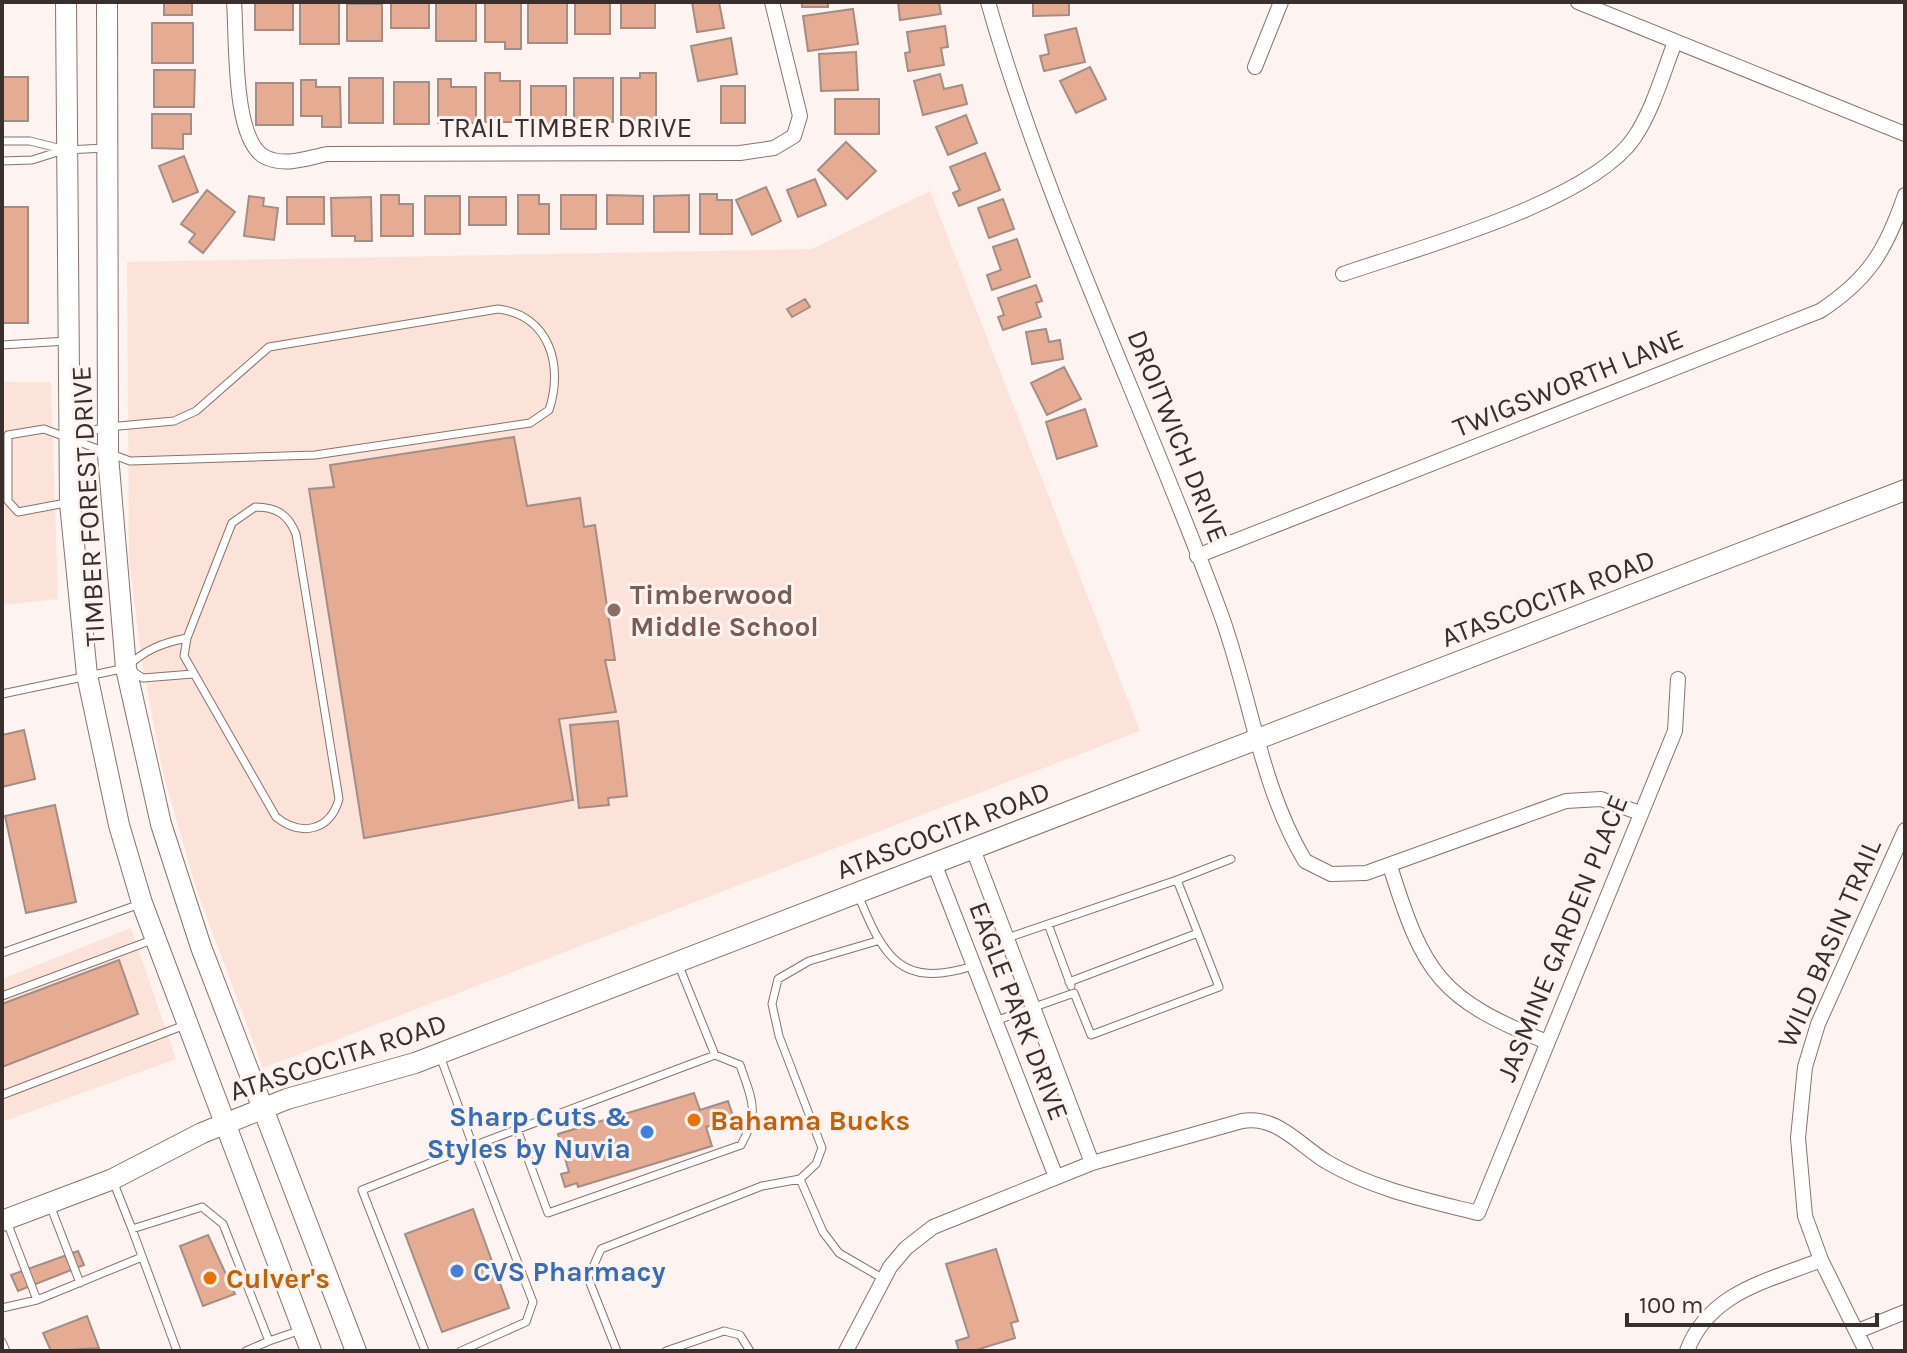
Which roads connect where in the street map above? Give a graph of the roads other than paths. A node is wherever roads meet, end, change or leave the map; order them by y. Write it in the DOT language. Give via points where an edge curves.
graph roads {
  1 [pos="66,2"];
  2 [pos="107,2"];
  3 [pos="234,2"];
  4 [pos="772,2"];
  5 [pos="988,2"];
  6 [pos="1281,2"];
  7 [pos="1578,2"];
  8 [pos="1675,42"];
  9 [pos="1255,67"];
  10 [pos="1905,134"];
  11 [pos="2,141"];
  12 [pos="108,148"];
  13 [pos="66,150"];
  14 [pos="2,161"];
  15 [pos="1905,195"];
  16 [pos="1343,274"];
  17 [pos="58,341"];
  18 [pos="2,345"];
  19 [pos="108,427"];
  20 [pos="69,436"];
  21 [pos="108,455"];
  22 [pos="1905,490"];
  23 [pos="70,503"];
  24 [pos="1197,556"];
  25 [pos="187,638"];
  26 [pos="126,668"];
  27 [pos="193,674"];
  28 [pos="87,675"];
  29 [pos="1678,679"];
  30 [pos="2,694"];
  31 [pos="1257,741"];
  32 [pos="1640,813"];
  33 [pos="1905,830"];
  34 [pos="973,849"];
  35 [pos="1231,859"];
  36 [pos="934,863"];
  37 [pos="1390,866"];
  38 [pos="1177,880"];
  39 [pos="857,893"];
  40 [pos="142,903"];
  41 [pos="1048,924"];
  42 [pos="1198,933"];
  43 [pos="1007,938"];
  44 [pos="154,939"];
  45 [pos="877,941"];
  46 [pos="2,953"];
  47 [pos="678,962"];
  48 [pos="974,966"];
  49 [pos="1069,982"];
  50 [pos="1074,993"];
  51 [pos="2,996"];
  52 [pos="1033,1007"];
  53 [pos="995,1021"];
  54 [pos="185,1025"];
  55 [pos="1547,1042"];
  56 [pos="439,1054"];
  57 [pos="715,1055"];
  58 [pos="2,1095"];
  59 [pos="263,1109"];
  60 [pos="225,1124"];
  61 [pos="517,1129"];
  62 [pos="473,1146"];
  63 [pos="1092,1163"];
  64 [pos="1056,1177"];
  65 [pos="113,1179"];
  66 [pos="800,1179"];
  67 [pos="49,1203"];
  68 [pos="4,1220"];
  69 [pos="132,1229"];
  70 [pos="142,1257"];
  71 [pos="1821,1260"];
  72 [pos="882,1278"];
  73 [pos="80,1283"];
  74 [pos="37,1300"];
  75 [pos="2,1308"];
  76 [pos="1905,1312"];
  77 [pos="302,1329"];
  78 [pos="1858,1331"];
  79 [pos="269,1341"];
  80 [pos="2,1342"];
  81 [pos="6,1351"];
  82 [pos="177,1351"];
  83 [pos="246,1351"];
  84 [pos="311,1351"];
  85 [pos="356,1351"];
  86 [pos="425,1351"];
  87 [pos="461,1351"];
  88 [pos="617,1351"];
  89 [pos="666,1351"];
  90 [pos="750,1351"];
  91 [pos="846,1351"];
  92 [pos="1687,1351"];
  93 [pos="1866,1351"];
  1 -- 13 [label="main road, TIMBER FOREST DRIVE"];
  2 -- 12 [label="main road, TIMBER FOREST DRIVE"];
  3 -- 4 [label="street, TRAIL TIMBER DRIVE" via="243,125 254,149 281,162 327,154 771,149 794,136 800,116"];
  5 -- 24 [label="street, DROITWICH DRIVE" via="1030,134"];
  6 -- 9 [label="street"];
  7 -- 8 [label="street"];
  8 -- 10 [label="street"];
  8 -- 16 [label="street" via="1634,137 1594,177 1559,195"];
  11 -- 13 [label="lane"];
  12 -- 13 [label="lane"];
  12 -- 19 [label="main road, TIMBER FOREST DRIVE"];
  13 -- 14 [label="lane" via="32,160"];
  13 -- 17 [label="main road, TIMBER FOREST DRIVE"];
  15 -- 24 [label="street, TWIGSWORTH LANE" via="1875,265 1820,311"];
  17 -- 18 [label="lane"];
  17 -- 20 [label="main road, TIMBER FOREST DRIVE"];
  19 -- 20 [label="lane"];
  19 -- 21 [label="main road, TIMBER FOREST DRIVE"];
  19 -- 21 [label="lane" via="174,421 196,411 269,347 498,309 527,316 539,327 547,340 554,384 549,410 530,423 315,455 130,461"];
  20 -- 21 [label="lane"];
  20 -- 23 [label="main road, TIMBER FOREST DRIVE"];
  20 -- 23 [label="lane" via="44,429 8,435 8,501 18,512"];
  21 -- 26 [label="main road, TIMBER FOREST DRIVE"];
  22 -- 31 [label="main road, ATASCOCITA ROAD"];
  23 -- 28 [label="main road, TIMBER FOREST DRIVE"];
  24 -- 31 [label="street, DROITWICH DRIVE" via="1224,621"];
  25 -- 26 [label="lane" via="140,654"];
  25 -- 27 [label="lane" via="184,656"];
  25 -- 27 [label="lane" via="232,523 255,507 280,511 296,534 332,752 339,799 330,819 301,829 276,817"];
  26 -- 27 [label="lane" via="143,678"];
  26 -- 28 [label="lane"];
  26 -- 59 [label="main road, TIMBER FOREST DRIVE" via="161,824"];
  28 -- 30 [label="lane"];
  28 -- 40 [label="main road, TIMBER FOREST DRIVE" via="119,825"];
  29 -- 32 [label="street, JASMINE GARDEN PLACE" via="1675,731"];
  31 -- 34 [label="main road, ATASCOCITA ROAD"];
  31 -- 37 [label="street, DROITWICH DRIVE" via="1305,861 1349,876"];
  32 -- 37 [label="street" via="1601,799 1566,801"];
  32 -- 55 [label="street, JASMINE GARDEN PLACE"];
  33 -- 71 [label="street, WILD BASIN TRAIL" via="1818,1024 1805,1067 1798,1138 1805,1216"];
  34 -- 36 [label="main road, ATASCOCITA ROAD"];
  34 -- 43 [label="street, EAGLE PARK DRIVE"];
  35 -- 38 [label="lane"];
  36 -- 39 [label="main road, ATASCOCITA ROAD"];
  36 -- 48 [label="street, EAGLE PARK DRIVE"];
  37 -- 55 [label="street" via="1414,937 1451,991 1484,1015"];
  38 -- 41 [label="lane"];
  38 -- 42 [label="lane"];
  39 -- 45 [label="lane"];
  39 -- 47 [label="main road, ATASCOCITA ROAD"];
  40 -- 44 [label="main road, TIMBER FOREST DRIVE"];
  40 -- 46 [label="lane"];
  41 -- 43 [label="lane"];
  41 -- 49 [label="lane"];
  42 -- 49 [label="lane"];
  42 -- 50 [label="lane" via="1219,987 1091,1035"];
  43 -- 52 [label="street, EAGLE PARK DRIVE"];
  44 -- 51 [label="lane"];
  44 -- 54 [label="main road, TIMBER FOREST DRIVE"];
  45 -- 48 [label="lane" via="908,969 940,977"];
  45 -- 66 [label="lane" via="809,961 778,979 772,1004 779,1036 822,1148 816,1164"];
  47 -- 56 [label="main road, ATASCOCITA ROAD"];
  47 -- 57 [label="lane"];
  48 -- 53 [label="street, EAGLE PARK DRIVE"];
  49 -- 50 [label="lane"];
  50 -- 52 [label="lane"];
  52 -- 53 [label="lane"];
  52 -- 63 [label="street, EAGLE PARK DRIVE"];
  53 -- 64 [label="street, EAGLE PARK DRIVE"];
  54 -- 58 [label="lane"];
  54 -- 60 [label="main road, TIMBER FOREST DRIVE"];
  55 -- 63 [label="street, JASMINE GARDEN PLACE" via="1478,1213 1363,1179 1259,1119"];
  56 -- 59 [label="main road, ATASCOCITA ROAD"];
  56 -- 62 [label="lane"];
  57 -- 61 [label="lane"];
  57 -- 61 [label="lane" via="740,1065 754,1103 753,1123 741,1145 548,1213"];
  59 -- 60 [label="main road, ATASCOCITA ROAD"];
  59 -- 85 [label="main road, TIMBER FOREST DRIVE"];
  60 -- 65 [label="main road, ATASCOCITA ROAD"];
  60 -- 77 [label="main road, TIMBER FOREST DRIVE"];
  61 -- 62 [label="lane"];
  62 -- 86 [label="lane" via="362,1190"];
  62 -- 87 [label="lane" via="533,1302 526,1322"];
  63 -- 64 [label="street"];
  64 -- 72 [label="street" via="933,1227 906,1248"];
  65 -- 67 [label="main road, ATASCOCITA ROAD"];
  65 -- 69 [label="lane"];
  66 -- 72 [label="lane" via="823,1232 839,1253"];
  66 -- 88 [label="lane" via="762,1186 601,1249 588,1278"];
  67 -- 68 [label="main road, ATASCOCITA ROAD"];
  67 -- 73 [label="lane"];
  68 -- 74 [label="lane"];
  69 -- 70 [label="lane"];
  69 -- 79 [label="lane" via="202,1207 223,1224"];
  70 -- 73 [label="lane"];
  70 -- 82 [label="lane"];
  71 -- 78 [label="street, WILD BASIN TRAIL"];
  71 -- 92 [label="street" via="1742,1291 1709,1311"];
  72 -- 91 [label="street"];
  73 -- 74 [label="lane"];
  74 -- 75 [label="lane"];
  76 -- 78 [label="street"];
  77 -- 79 [label="lane"];
  77 -- 84 [label="main road, TIMBER FOREST DRIVE"];
  78 -- 93 [label="street, WILD BASIN TRAIL"];
  79 -- 83 [label="lane"];
  80 -- 81 [label="lane"];
  89 -- 90 [label="lane" via="724,1331 740,1335"];
}
